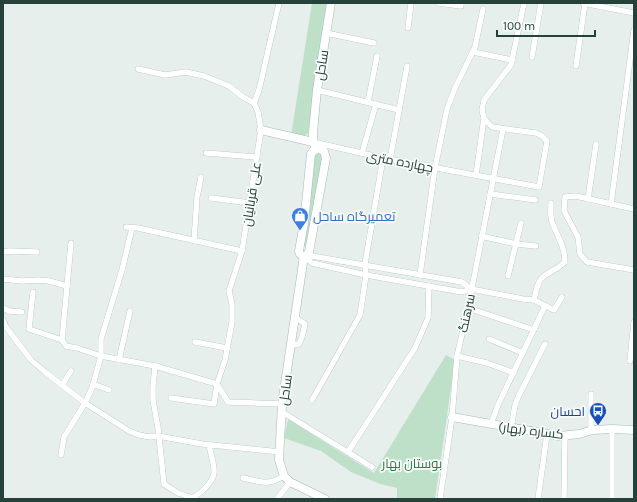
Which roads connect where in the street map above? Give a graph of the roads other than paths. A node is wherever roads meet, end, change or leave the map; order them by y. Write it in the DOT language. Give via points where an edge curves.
graph roads {
  1 [pos="279,3"];
  2 [pos="331,3"];
  3 [pos="412,3"];
  4 [pos="441,3"];
  5 [pos="461,3"];
  6 [pos="524,3"];
  7 [pos="541,3"];
  8 [pos="584,3"];
  9 [pos="483,9"];
  10 [pos="634,13"];
  11 [pos="408,28"];
  12 [pos="634,30"];
  13 [pos="326,33"];
  14 [pos="374,43"];
  15 [pos="473,52"];
  16 [pos="377,56"];
  17 [pos="532,57"];
  18 [pos="512,60"];
  19 [pos="407,66"];
  20 [pos="576,66"];
  21 [pos="138,68"];
  22 [pos="317,90"];
  23 [pos="368,102"];
  24 [pos="254,103"];
  25 [pos="376,104"];
  26 [pos="399,110"];
  27 [pos="484,118"];
  28 [pos="503,129"];
  29 [pos="261,130"];
  30 [pos="596,144"];
  31 [pos="315,146"];
  32 [pos="206,153"];
  33 [pos="362,153"];
  34 [pos="257,157"];
  35 [pos="383,158"];
  36 [pos="390,160"];
  37 [pos="435,168"];
  38 [pos="476,175"];
  39 [pos="200,177"];
  40 [pos="493,179"];
  41 [pos="490,194"];
  42 [pos="211,198"];
  43 [pos="588,199"];
  44 [pos="536,200"];
  45 [pos="551,203"];
  46 [pos="250,204"];
  47 [pos="611,204"];
  48 [pos="634,209"];
  49 [pos="521,223"];
  50 [pos="481,236"];
  51 [pos="194,241"];
  52 [pos="72,243"];
  53 [pos="516,244"];
  54 [pos="536,246"];
  55 [pos="242,251"];
  56 [pos="3,252"];
  57 [pos="37,252"];
  58 [pos="304,256"];
  59 [pos="365,264"];
  60 [pos="634,270"];
  61 [pos="366,274"];
  62 [pos="420,275"];
  63 [pos="508,276"];
  64 [pos="3,279"];
  65 [pos="67,286"];
  66 [pos="429,286"];
  67 [pos="471,289"];
  68 [pos="33,292"];
  69 [pos="562,297"];
  70 [pos="534,300"];
  71 [pos="545,306"];
  72 [pos="3,308"];
  73 [pos="468,308"];
  74 [pos="22,312"];
  75 [pos="130,312"];
  76 [pos="3,320"];
  77 [pos="634,322"];
  78 [pos="534,330"];
  79 [pos="489,339"];
  80 [pos="62,340"];
  81 [pos="195,342"];
  82 [pos="546,344"];
  83 [pos="227,348"];
  84 [pos="523,353"];
  85 [pos="101,356"];
  86 [pos="457,356"];
  87 [pos="119,360"];
  88 [pos="630,361"];
  89 [pos="155,366"];
  90 [pos="71,371"];
  91 [pos="514,374"];
  92 [pos="93,384"];
  93 [pos="217,384"];
  94 [pos="62,385"];
  95 [pos="108,390"];
  96 [pos="591,394"];
  97 [pos="171,398"];
  98 [pos="312,400"];
  99 [pos="85,403"];
  100 [pos="282,408"];
  101 [pos="452,417"];
  102 [pos="491,424"];
  103 [pos="511,428"];
  104 [pos="612,428"];
  105 [pos="591,430"];
  106 [pos="634,430"];
  107 [pos="547,434"];
  108 [pos="565,435"];
  109 [pos="158,436"];
  110 [pos="209,444"];
  111 [pos="280,452"];
  112 [pos="348,452"];
  113 [pos="61,455"];
  114 [pos="372,467"];
  115 [pos="284,476"];
  116 [pos="243,478"];
  117 [pos="290,482"];
  118 [pos="277,499"];
  119 [pos="325,499"];
  120 [pos="440,499"];
  121 [pos="538,499"];
  122 [pos="564,499"];
  123 [pos="612,499"];
  1 -- 24 [label="street"];
  2 -- 13 [label="street, ساحل"];
  3 -- 11 [label="street"];
  4 -- 5 [label="street" via="461,6"];
  6 -- 18 [label="street"];
  7 -- 17 [label="street"];
  8 -- 10 [label="street"];
  8 -- 20 [label="street"];
  9 -- 15 [label="street"];
  12 -- 47 [label="street"];
  13 -- 14 [label="street"];
  13 -- 22 [label="street, ساحل"];
  15 -- 18 [label="street"];
  15 -- 37 [label="street" via="447,108"];
  16 -- 23 [label="street"];
  18 -- 27 [label="street" via="484,100"];
  19 -- 26 [label="street"];
  21 -- 24 [label="street" via="165,74 186,72 204,76 228,86"];
  22 -- 23 [label="street"];
  22 -- 31 [label="street, ساحل"];
  23 -- 25 [label="street"];
  24 -- 29 [label="street, علی قربانیان"];
  25 -- 26 [label="street"];
  25 -- 33 [label="street"];
  26 -- 36 [label="street"];
  27 -- 28 [label="street" via="492,127"];
  27 -- 38 [label="street"];
  28 -- 40 [label="street, سرهنگ"];
  28 -- 40 [label="street, چهارده متری" via="536,133 547,141 539,187"];
  29 -- 31 [label="street, چهارده متری"];
  29 -- 34 [label="street, علی قربانیان"];
  30 -- 43 [label="street"];
  31 -- 33 [label="street, چهارده متری"];
  31 -- 58 [label="street, ساحل" via="311,154 299,251"];
  31 -- 58 [label="street, ساحل" via="324,151 326,158 309,252"];
  32 -- 34 [label="street"];
  33 -- 35 [label="street, چهارده متری"];
  34 -- 46 [label="street, علی قربانیان"];
  35 -- 36 [label="street, چهارده متری"];
  35 -- 59 [label="street"];
  36 -- 37 [label="street, چهارده متری"];
  37 -- 38 [label="street, چهارده متری"];
  37 -- 62 [label="street"];
  38 -- 40 [label="street, چهارده متری"];
  39 -- 51 [label="street"];
  40 -- 41 [label="street, سرهنگ"];
  41 -- 44 [label="street"];
  41 -- 50 [label="street, سرهنگ"];
  42 -- 46 [label="street"];
  43 -- 47 [label="street"];
  43 -- 60 [label="street" via="565,197 564,211 578,237 580,254 587,262"];
  45 -- 70 [label="street" via="552,220 565,255 565,262 541,278 536,286"];
  46 -- 55 [label="street, علی قربانیان"];
  47 -- 48 [label="street"];
  49 -- 53 [label="street"];
  50 -- 53 [label="street"];
  50 -- 67 [label="street, سرهنگ"];
  51 -- 55 [label="street"];
  51 -- 85 [label="street" via="129,228 122,270 101,339"];
  52 -- 65 [label="street"];
  53 -- 54 [label="street"];
  53 -- 63 [label="street"];
  55 -- 83 [label="street, علی قربانیان" via="229,291 232,322"];
  56 -- 57 [label="street"];
  58 -- 59 [label="street"];
  58 -- 61 [label="street" via="312,263"];
  58 -- 100 [label="street, ساحل"];
  59 -- 61 [label="street"];
  59 -- 62 [label="street"];
  61 -- 66 [label="street"];
  61 -- 98 [label="street" via="360,315"];
  62 -- 67 [label="street" via="462,282"];
  64 -- 65 [label="street" via="44,281"];
  65 -- 80 [label="street"];
  66 -- 67 [label="street" via="462,292"];
  66 -- 112 [label="street" via="428,318 415,348"];
  67 -- 70 [label="street"];
  67 -- 73 [label="street, سرهنگ"];
  68 -- 80 [label="street" via="29,329"];
  69 -- 71 [label="street" via="554,310"];
  70 -- 71 [label="street"];
  71 -- 78 [label="street"];
  72 -- 74 [label="street"];
  73 -- 78 [label="street"];
  73 -- 86 [label="street, سرهنگ"];
  75 -- 87 [label="street"];
  76 -- 94 [label="street" via="31,360"];
  77 -- 88 [label="street"];
  78 -- 84 [label="street"];
  79 -- 84 [label="street"];
  80 -- 85 [label="street" via="66,346"];
  81 -- 83 [label="street"];
  82 -- 103 [label="street" via="518,395"];
  83 -- 93 [label="street, علی قربانیان"];
  84 -- 91 [label="street"];
  85 -- 87 [label="street"];
  85 -- 92 [label="street"];
  86 -- 91 [label="street" via="487,363"];
  86 -- 101 [label="street, سرهنگ"];
  87 -- 89 [label="street"];
  89 -- 93 [label="street"];
  89 -- 109 [label="street" via="153,400"];
  90 -- 94 [label="street"];
  91 -- 102 [label="street"];
  92 -- 95 [label="street"];
  92 -- 99 [label="street"];
  93 -- 97 [label="street, علی قربانیان" via="214,404"];
  93 -- 100 [label="street" via="228,402"];
  94 -- 99 [label="street"];
  96 -- 105 [label="street"];
  99 -- 109 [label="street" via="129,432 150,437"];
  99 -- 113 [label="street" via="64,437"];
  100 -- 111 [label="street, ساحل"];
  100 -- 112 [label="street"];
  101 -- 102 [label="street, کساره (بهار)"];
  101 -- 120 [label="street, سرهنگ"];
  102 -- 103 [label="street, کساره (بهار)"];
  103 -- 107 [label="street, کساره (بهار)"];
  104 -- 105 [label="street, کساره (بهار)"];
  104 -- 106 [label="street, کساره (بهار)"];
  104 -- 123 [label="street"];
  105 -- 108 [label="street, کساره (بهار)"];
  107 -- 108 [label="street, کساره (بهار)"];
  107 -- 121 [label="street"];
  108 -- 122 [label="street"];
  109 -- 110 [label="street"];
  109 -- 110 [label="street" via="164,484 178,493 193,498 208,484 214,474"];
  110 -- 111 [label="street"];
  111 -- 115 [label="street, ساحل" via="279,460"];
  112 -- 114 [label="street"];
  115 -- 116 [label="street" via="267,483"];
  115 -- 117 [label="street"];
  117 -- 118 [label="street"];
  117 -- 119 [label="street"];
}
